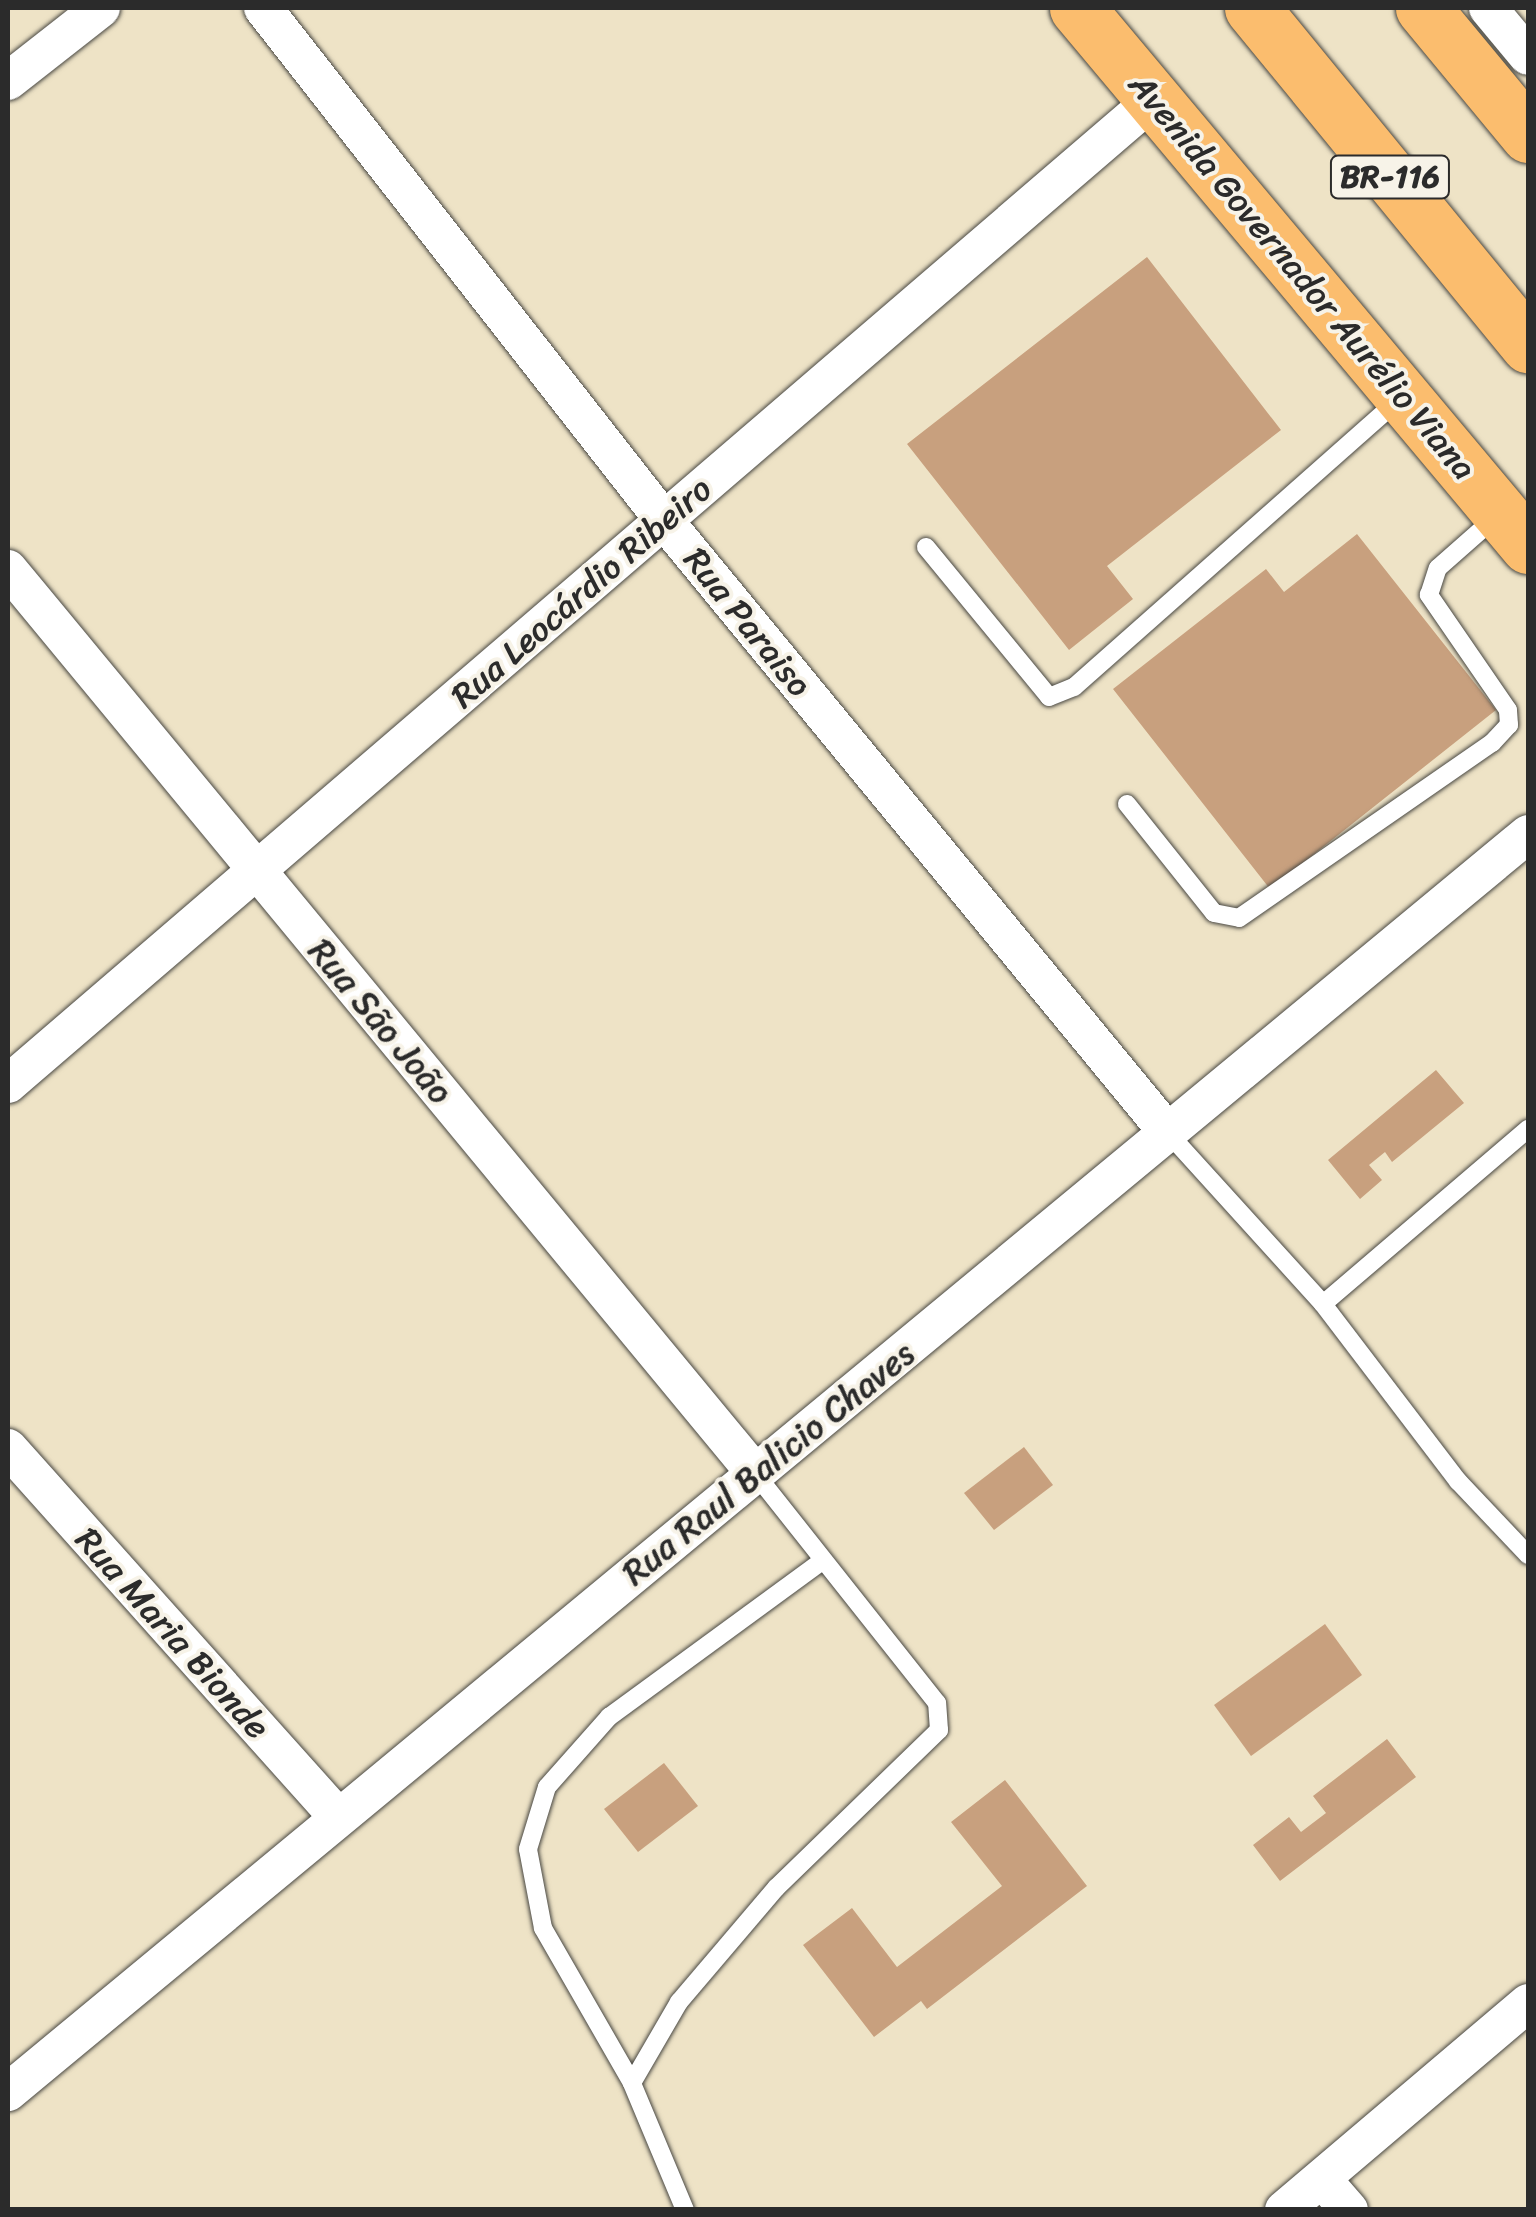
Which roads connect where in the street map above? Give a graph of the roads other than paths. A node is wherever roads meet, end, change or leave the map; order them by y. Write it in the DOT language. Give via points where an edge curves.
graph roads {
  1 [pos="101,8"];
  2 [pos="263,8"];
  3 [pos="1077,8"];
  4 [pos="1252,8"];
  5 [pos="1423,8"];
  6 [pos="1488,8"];
  7 [pos="1528,56"];
  8 [pos="8,81"];
  9 [pos="1154,100"];
  10 [pos="1528,135"];
  11 [pos="1528,346"];
  12 [pos="1404,395"];
  13 [pos="663,519"];
  14 [pos="1515,529"];
  15 [pos="926,547"];
  16 [pos="8,570"];
  17 [pos="1127,804"];
  18 [pos="1528,834"];
  19 [pos="259,873"];
  20 [pos="8,1084"];
  21 [pos="1528,1129"];
  22 [pos="1169,1134"];
  23 [pos="1323,1304"];
  24 [pos="8,1448"];
  25 [pos="755,1473"];
  26 [pos="1528,1555"];
  27 [pos="822,1560"];
  28 [pos="338,1818"];
  29 [pos="1528,2003"];
  30 [pos="632,2083"];
  31 [pos="8,2092"];
  32 [pos="1322,2178"];
  33 [pos="685,2210"];
  34 [pos="1284,2210"];
  35 [pos="1349,2210"];
  1 -- 8 [label="street"];
  2 -- 13 [label="street, Rua Paraiso"];
  3 -- 9 [label="main road, Avenida Governador Aurélio Viana"];
  4 -- 11 [label="main road, BR-116"];
  5 -- 10 [label="main road"];
  6 -- 7 [label="street"];
  9 -- 12 [label="main road, Avenida Governador Aurélio Viana"];
  9 -- 13 [label="street, Rua Leocárdio Ribeiro"];
  12 -- 14 [label="main road, Avenida Governador Aurélio Viana"];
  12 -- 15 [label="lane" via="1074,687 1049,697"];
  13 -- 19 [label="street, Rua Leocárdio Ribeiro"];
  13 -- 22 [label="street, Rua Paraiso"];
  14 -- 17 [label="lane" via="1429,580 1428,596 1508,710 1508,725 1492,742 1239,918 1214,913"];
  16 -- 19 [label="street, Rua São João"];
  18 -- 22 [label="street, Rua Raul Balicio Chaves"];
  19 -- 20 [label="street, Rua Leocárdio Ribeiro"];
  19 -- 25 [label="street, Rua São João"];
  21 -- 23 [label="lane"];
  22 -- 23 [label="lane"];
  22 -- 25 [label="street, Rua Raul Balicio Chaves"];
  23 -- 26 [label="lane" via="1458,1481"];
  24 -- 28 [label="street, Rua Maria Bionde"];
  25 -- 27 [label="lane"];
  25 -- 28 [label="street, Rua Raul Balicio Chaves"];
  27 -- 30 [label="lane" via="937,1703 939,1730 776,1888 680,2002"];
  27 -- 30 [label="lane" via="608,1717 547,1787 528,1850 543,1928"];
  28 -- 31 [label="street, Rua Raul Balicio Chaves"];
  29 -- 32 [label="street"];
  30 -- 33 [label="lane"];
  32 -- 34 [label="street"];
  32 -- 35 [label="street"];
}
